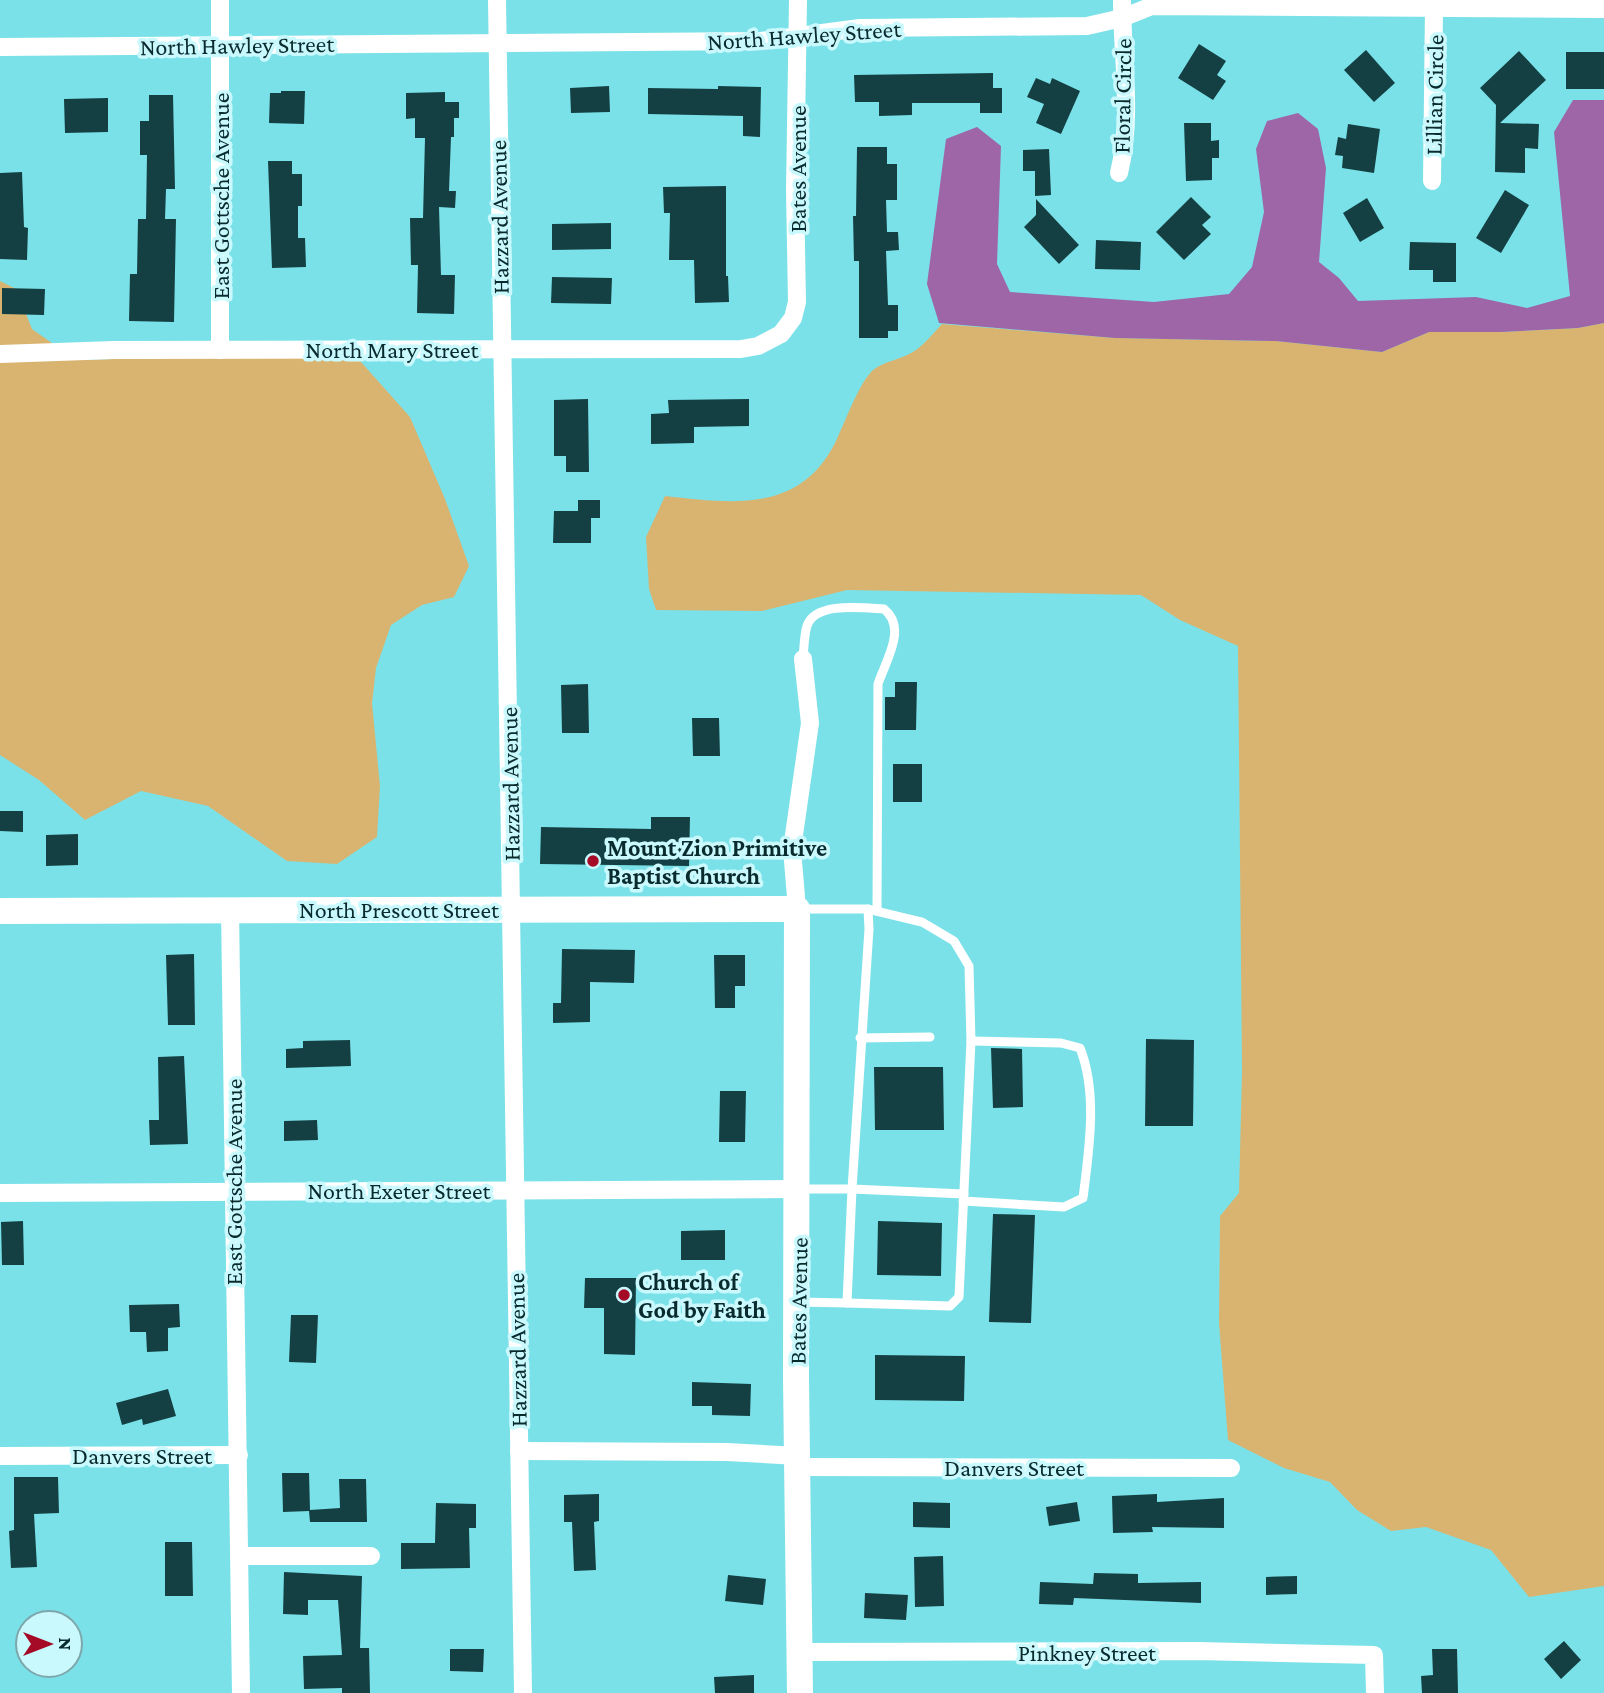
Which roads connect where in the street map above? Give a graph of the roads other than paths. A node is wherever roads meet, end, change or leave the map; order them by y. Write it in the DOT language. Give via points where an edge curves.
graph roads {
  1 [pos="220,0"];
  2 [pos="497,0"];
  3 [pos="798,0"];
  4 [pos="1434,8"];
  5 [pos="1122,9"];
  6 [pos="1604,9"];
  7 [pos="798,38"];
  8 [pos="497,42"];
  9 [pos="219,45"];
  10 [pos="0,47"];
  11 [pos="1119,173"];
  12 [pos="1432,181"];
  13 [pos="781,334"];
  14 [pos="501,349"];
  15 [pos="220,350"];
  16 [pos="0,354"];
  17 [pos="803,659"];
  18 [pos="230,909"];
  19 [pos="513,909"];
  20 [pos="797,909"];
  21 [pos="873,910"];
  22 [pos="0,911"];
  23 [pos="930,1037"];
  24 [pos="860,1038"];
  25 [pos="971,1041"];
  26 [pos="799,1189"];
  27 [pos="852,1189"];
  28 [pos="514,1190"];
  29 [pos="233,1191"];
  30 [pos="0,1193"];
  31 [pos="964,1198"];
  32 [pos="798,1302"];
  33 [pos="847,1303"];
  34 [pos="519,1451"];
  35 [pos="239,1455"];
  36 [pos="0,1456"];
  37 [pos="798,1462"];
  38 [pos="1231,1468"];
  39 [pos="241,1556"];
  40 [pos="371,1556"];
  41 [pos="799,1653"];
  42 [pos="241,1693"];
  43 [pos="523,1693"];
  44 [pos="800,1693"];
  45 [pos="1375,1693"];
  1 -- 9 [label="street, East Gottsche Avenue"];
  2 -- 8 [label="street, Hazzard Avenue"];
  3 -- 7 [label="street, Bates Avenue"];
  4 -- 5 [label="street, North Hawley Street"];
  4 -- 6 [label="street, North Hawley Street"];
  4 -- 12 [label="street, Lillian Circle"];
  5 -- 7 [label="street, North Hawley Street" via="1087,26 860,28"];
  5 -- 11 [label="street, Floral Circle" via="1126,111"];
  7 -- 8 [label="street, North Hawley Street"];
  7 -- 13 [label="street, Bates Avenue" via="797,302 793,318"];
  8 -- 9 [label="street, North Hawley Street"];
  8 -- 14 [label="street, Hazzard Avenue"];
  9 -- 10 [label="street, North Hawley Street"];
  9 -- 15 [label="street, East Gottsche Avenue"];
  13 -- 14 [label="street, North Mary Street" via="741,349"];
  14 -- 15 [label="street, North Mary Street"];
  14 -- 19 [label="street, Hazzard Avenue"];
  15 -- 16 [label="street, North Mary Street"];
  17 -- 20 [label="street" via="810,723 792,849"];
  17 -- 21 [label="lane" via="807,626 825,610 884,609 890,614 892,649 878,684"];
  18 -- 19 [label="street, North Prescott Street"];
  18 -- 22 [label="street, North Prescott Street"];
  18 -- 29 [label="street, East Gottsche Avenue"];
  19 -- 20 [label="street, North Prescott Street"];
  19 -- 28 [label="street, Hazzard Avenue"];
  20 -- 21 [label="lane"];
  20 -- 26 [label="street, Bates Avenue"];
  21 -- 24 [label="lane"];
  21 -- 25 [label="lane" via="922,922 954,941 969,966"];
  23 -- 24 [label="lane"];
  24 -- 27 [label="lane"];
  25 -- 31 [label="lane"];
  25 -- 31 [label="lane" via="1061,1043 1080,1048 1089,1071 1088,1155 1083,1198 1064,1207"];
  26 -- 27 [label="lane"];
  26 -- 28 [label="street, North Exeter Street"];
  26 -- 32 [label="street, Bates Avenue"];
  27 -- 31 [label="lane"];
  27 -- 33 [label="lane"];
  28 -- 29 [label="street, North Exeter Street"];
  28 -- 34 [label="street, Hazzard Avenue"];
  29 -- 30 [label="street, North Exeter Street"];
  29 -- 35 [label="street, East Gottsche Avenue"];
  31 -- 33 [label="lane" via="959,1297 950,1306"];
  32 -- 33 [label="lane"];
  32 -- 37 [label="street, Bates Avenue"];
  34 -- 37 [label="street, Danvers Street" via="727,1452"];
  34 -- 43 [label="street, Hazzard Avenue"];
  35 -- 36 [label="street, Danvers Street"];
  35 -- 39 [label="street, Danvers Street"];
  37 -- 38 [label="street, Danvers Street"];
  37 -- 41 [label="street, Bates Avenue"];
  39 -- 40 [label="street"];
  39 -- 42 [label="street, Danvers Street"];
  41 -- 44 [label="street, Bates Avenue"];
  41 -- 45 [label="street, Pinkney Street" via="1374,1655"];
}
